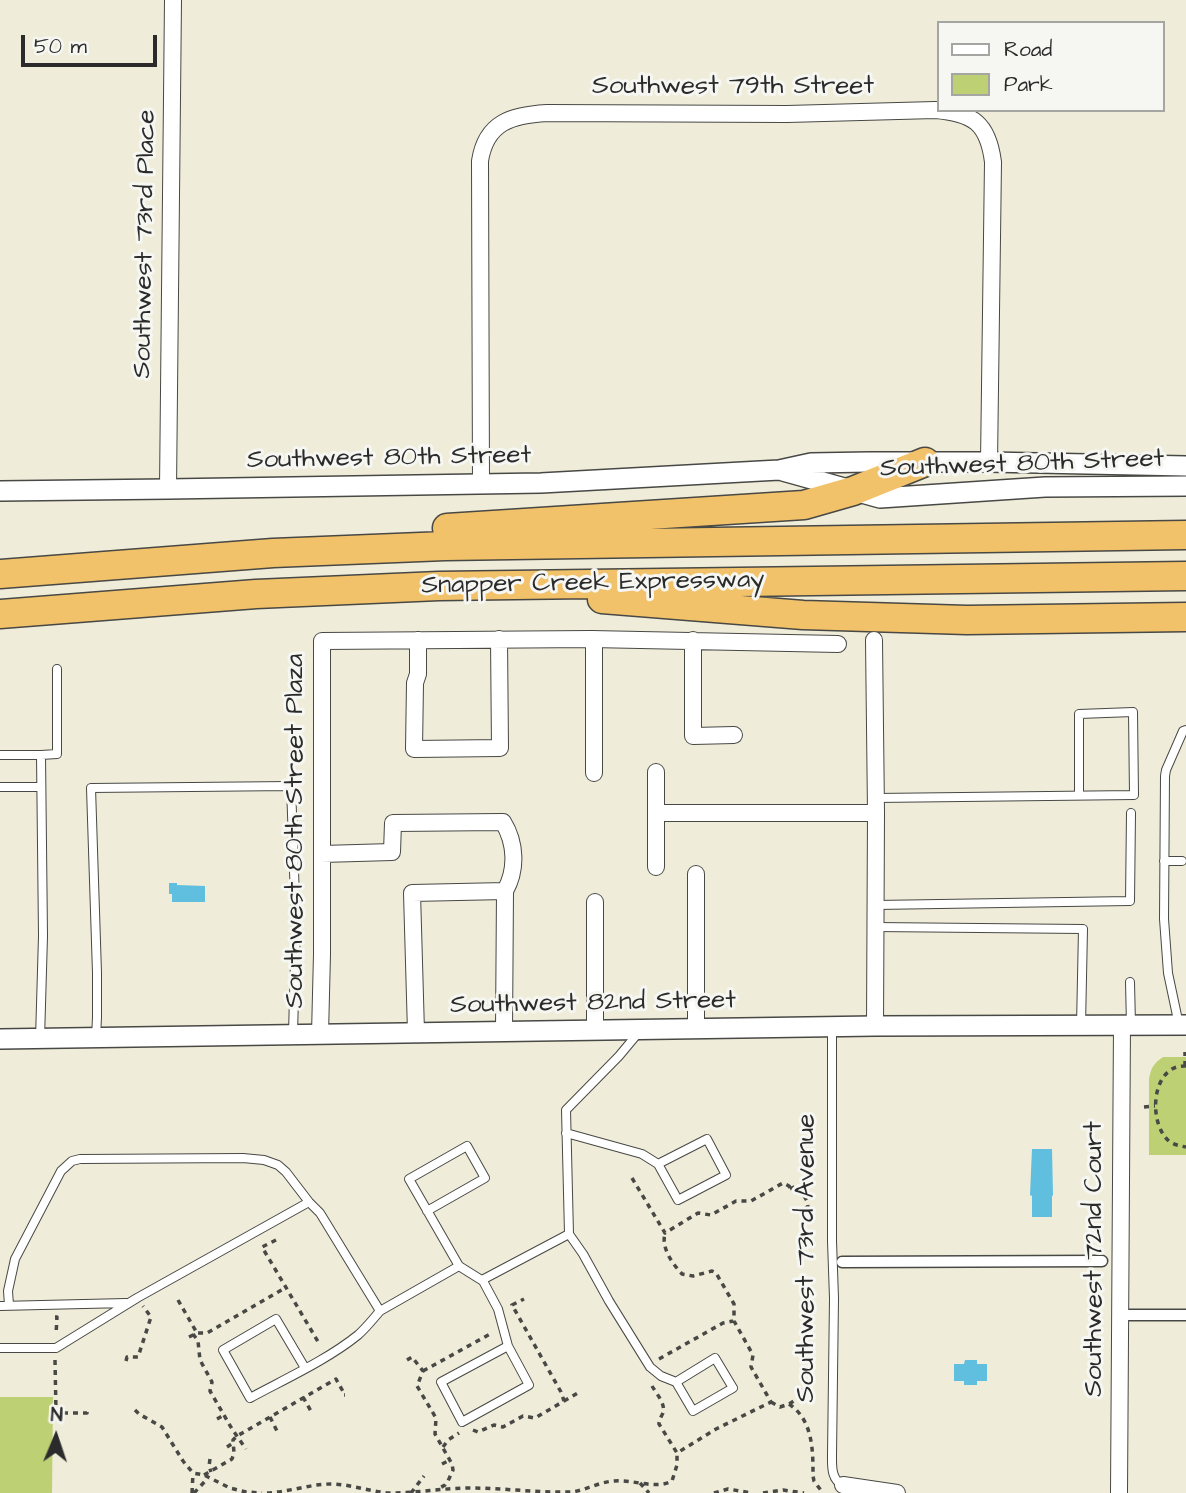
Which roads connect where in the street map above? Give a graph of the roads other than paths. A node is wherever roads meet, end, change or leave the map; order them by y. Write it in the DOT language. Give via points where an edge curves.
graph roads {
  1 [pos="173,0"];
  2 [pos="937,110"];
  3 [pos="949,112"];
  4 [pos="925,462"];
  5 [pos="989,462"];
  6 [pos="1186,466"];
  7 [pos="779,470"];
  8 [pos="481,484"];
  9 [pos="1186,486"];
  10 [pos="168,489"];
  11 [pos="0,491"];
  12 [pos="853,491"];
  13 [pos="1186,535"];
  14 [pos="308,551"];
  15 [pos="0,574"];
  16 [pos="1186,576"];
  17 [pos="439,586"];
  18 [pos="0,614"];
  19 [pos="1186,617"];
  20 [pos="499,639"];
  21 [pos="594,639"];
  22 [pos="418,640"];
  23 [pos="693,640"];
  24 [pos="874,640"];
  25 [pos="838,644"];
  26 [pos="57,669"];
  27 [pos="1185,732"];
  28 [pos="734,736"];
  29 [pos="0,755"];
  30 [pos="41,755"];
  31 [pos="656,772"];
  32 [pos="594,773"];
  33 [pos="0,788"];
  34 [pos="41,788"];
  35 [pos="1079,796"];
  36 [pos="876,805"];
  37 [pos="657,813"];
  38 [pos="1130,813"];
  39 [pos="322,854"];
  40 [pos="1164,861"];
  41 [pos="1182,861"];
  42 [pos="656,867"];
  43 [pos="696,874"];
  44 [pos="505,891"];
  45 [pos="595,902"];
  46 [pos="876,905"];
  47 [pos="875,927"];
  48 [pos="1130,982"];
  49 [pos="1183,1025"];
  50 [pos="875,1026"];
  51 [pos="1081,1026"];
  52 [pos="1126,1026"];
  53 [pos="832,1027"];
  54 [pos="696,1029"];
  55 [pos="596,1030"];
  56 [pos="640,1030"];
  57 [pos="504,1031"];
  58 [pos="416,1032"];
  59 [pos="293,1034"];
  60 [pos="320,1034"];
  61 [pos="96,1038"];
  62 [pos="0,1039"];
  63 [pos="40,1039"];
  64 [pos="566,1133"];
  65 [pos="658,1164"];
  66 [pos="309,1202"];
  67 [pos="427,1211"];
  68 [pos="569,1234"];
  69 [pos="1102,1261"];
  70 [pos="842,1262"];
  71 [pos="459,1266"];
  72 [pos="482,1280"];
  73 [pos="130,1303"];
  74 [pos="4,1306"];
  75 [pos="380,1311"];
  76 [pos="1120,1315"];
  77 [pos="1186,1315"];
  78 [pos="508,1346"];
  79 [pos="0,1348"];
  80 [pos="305,1368"];
  81 [pos="676,1382"];
  82 [pos="843,1485"];
  83 [pos="897,1493"];
  84 [pos="1119,1493"];
  1 -- 10 [label="street, Southwest 73rd Place"];
  2 -- 8 [label="street, Southwest 79th Street" via="547,113 513,118 494,128 485,140 480,161"];
  3 -- 5 [label="street, Southwest 79th Street" via="979,125 987,136 993,162"];
  4 -- 5 [label="street, Southwest 80th Street"];
  4 -- 7 [label="street, Southwest 80th Street" via="811,463"];
  4 -- 12 [label="highway"];
  5 -- 6 [label="street, Southwest 80th Street"];
  7 -- 8 [label="street, Southwest 80th Street"];
  7 -- 12 [label="street, Southwest 80th Street"];
  8 -- 10 [label="street, Southwest 80th Street"];
  9 -- 12 [label="street, Southwest 80th Street" via="1045,487 888,498"];
  10 -- 11 [label="street, Southwest 80th Street"];
  12 -- 14 [label="highway" via="782,507 346,534"];
  13 -- 14 [label="highway, Snapper Creek Expressway"];
  14 -- 15 [label="highway, Snapper Creek Expressway"];
  16 -- 17 [label="highway, Snapper Creek Expressway"];
  17 -- 18 [label="highway, Snapper Creek Expressway" via="242,595"];
  17 -- 19 [label="highway" via="803,615 967,621"];
  20 -- 21 [label="street, Southwest 80th Street Plaza"];
  20 -- 22 [label="street, Southwest 80th Street Plaza"];
  20 -- 22 [label="street" via="500,748 414,749"];
  21 -- 23 [label="street, Southwest 80th Street Plaza"];
  21 -- 32 [label="street"];
  22 -- 39 [label="street, Southwest 80th Street Plaza" via="322,641"];
  23 -- 25 [label="street, Southwest 80th Street Plaza"];
  23 -- 28 [label="street" via="693,736"];
  24 -- 36 [label="street"];
  26 -- 30 [label="lane" via="58,754"];
  27 -- 40 [label="lane" via="1165,776"];
  29 -- 30 [label="lane"];
  30 -- 34 [label="lane"];
  31 -- 37 [label="street"];
  33 -- 34 [label="lane"];
  34 -- 63 [label="lane"];
  35 -- 35 [label="lane" via="1134,795 1133,712 1079,714"];
  35 -- 36 [label="lane"];
  36 -- 37 [label="street"];
  36 -- 46 [label="street"];
  37 -- 42 [label="street"];
  38 -- 46 [label="lane" via="1130,901"];
  39 -- 44 [label="street" via="393,852 393,823 503,822 513,857"];
  39 -- 60 [label="street, Southwest 80th Street Plaza"];
  40 -- 41 [label="lane"];
  40 -- 49 [label="lane" via="1168,973"];
  43 -- 54 [label="street"];
  44 -- 57 [label="street"];
  44 -- 58 [label="street" via="412,893"];
  45 -- 55 [label="street"];
  46 -- 47 [label="street"];
  47 -- 50 [label="street"];
  47 -- 51 [label="lane" via="1083,929"];
  48 -- 52 [label="lane"];
  49 -- 52 [label="street, Southwest 82nd Street"];
  50 -- 51 [label="street, Southwest 82nd Street"];
  50 -- 53 [label="street, Southwest 82nd Street"];
  51 -- 52 [label="street, Southwest 82nd Street"];
  52 -- 76 [label="street, Southwest 72nd Court"];
  53 -- 54 [label="street, Southwest 82nd Street"];
  53 -- 82 [label="lane, Southwest 73rd Avenue" via="832,1464 835,1478"];
  54 -- 56 [label="street, Southwest 82nd Street"];
  55 -- 56 [label="street, Southwest 82nd Street"];
  55 -- 57 [label="street, Southwest 82nd Street"];
  56 -- 64 [label="lane" via="566,1110"];
  57 -- 58 [label="street, Southwest 82nd Street"];
  58 -- 60 [label="street, Southwest 82nd Street"];
  59 -- 60 [label="street, Southwest 82nd Street"];
  59 -- 61 [label="street, Southwest 82nd Street"];
  59 -- 61 [label="lane" via="296,927 290,786 91,788"];
  61 -- 63 [label="street, Southwest 82nd Street"];
  62 -- 63 [label="street, Southwest 82nd Street"];
  64 -- 65 [label="lane" via="642,1154"];
  64 -- 68 [label="lane"];
  65 -- 65 [label="lane" via="678,1200 726,1175 707,1139"];
  66 -- 73 [label="lane"];
  66 -- 74 [label="lane" via="286,1172 264,1160 72,1161 61,1171 15,1259"];
  66 -- 75 [label="lane"];
  67 -- 67 [label="lane" via="409,1179 467,1146 485,1178"];
  67 -- 71 [label="lane"];
  68 -- 72 [label="lane"];
  68 -- 81 [label="lane" via="650,1367"];
  69 -- 70 [label="street"];
  71 -- 72 [label="lane"];
  71 -- 75 [label="lane"];
  72 -- 78 [label="lane" via="498,1309"];
  73 -- 74 [label="lane"];
  73 -- 79 [label="lane" via="56,1348"];
  75 -- 80 [label="lane" via="359,1334"];
  76 -- 77 [label="street"];
  76 -- 84 [label="street, Southwest 72nd Court"];
  78 -- 78 [label="lane" via="529,1385 462,1422 441,1382"];
  80 -- 80 [label="lane" via="250,1398 223,1350 276,1319"];
  81 -- 81 [label="lane" via="694,1411 733,1388 715,1358"];
  82 -- 83 [label="street"];
}
